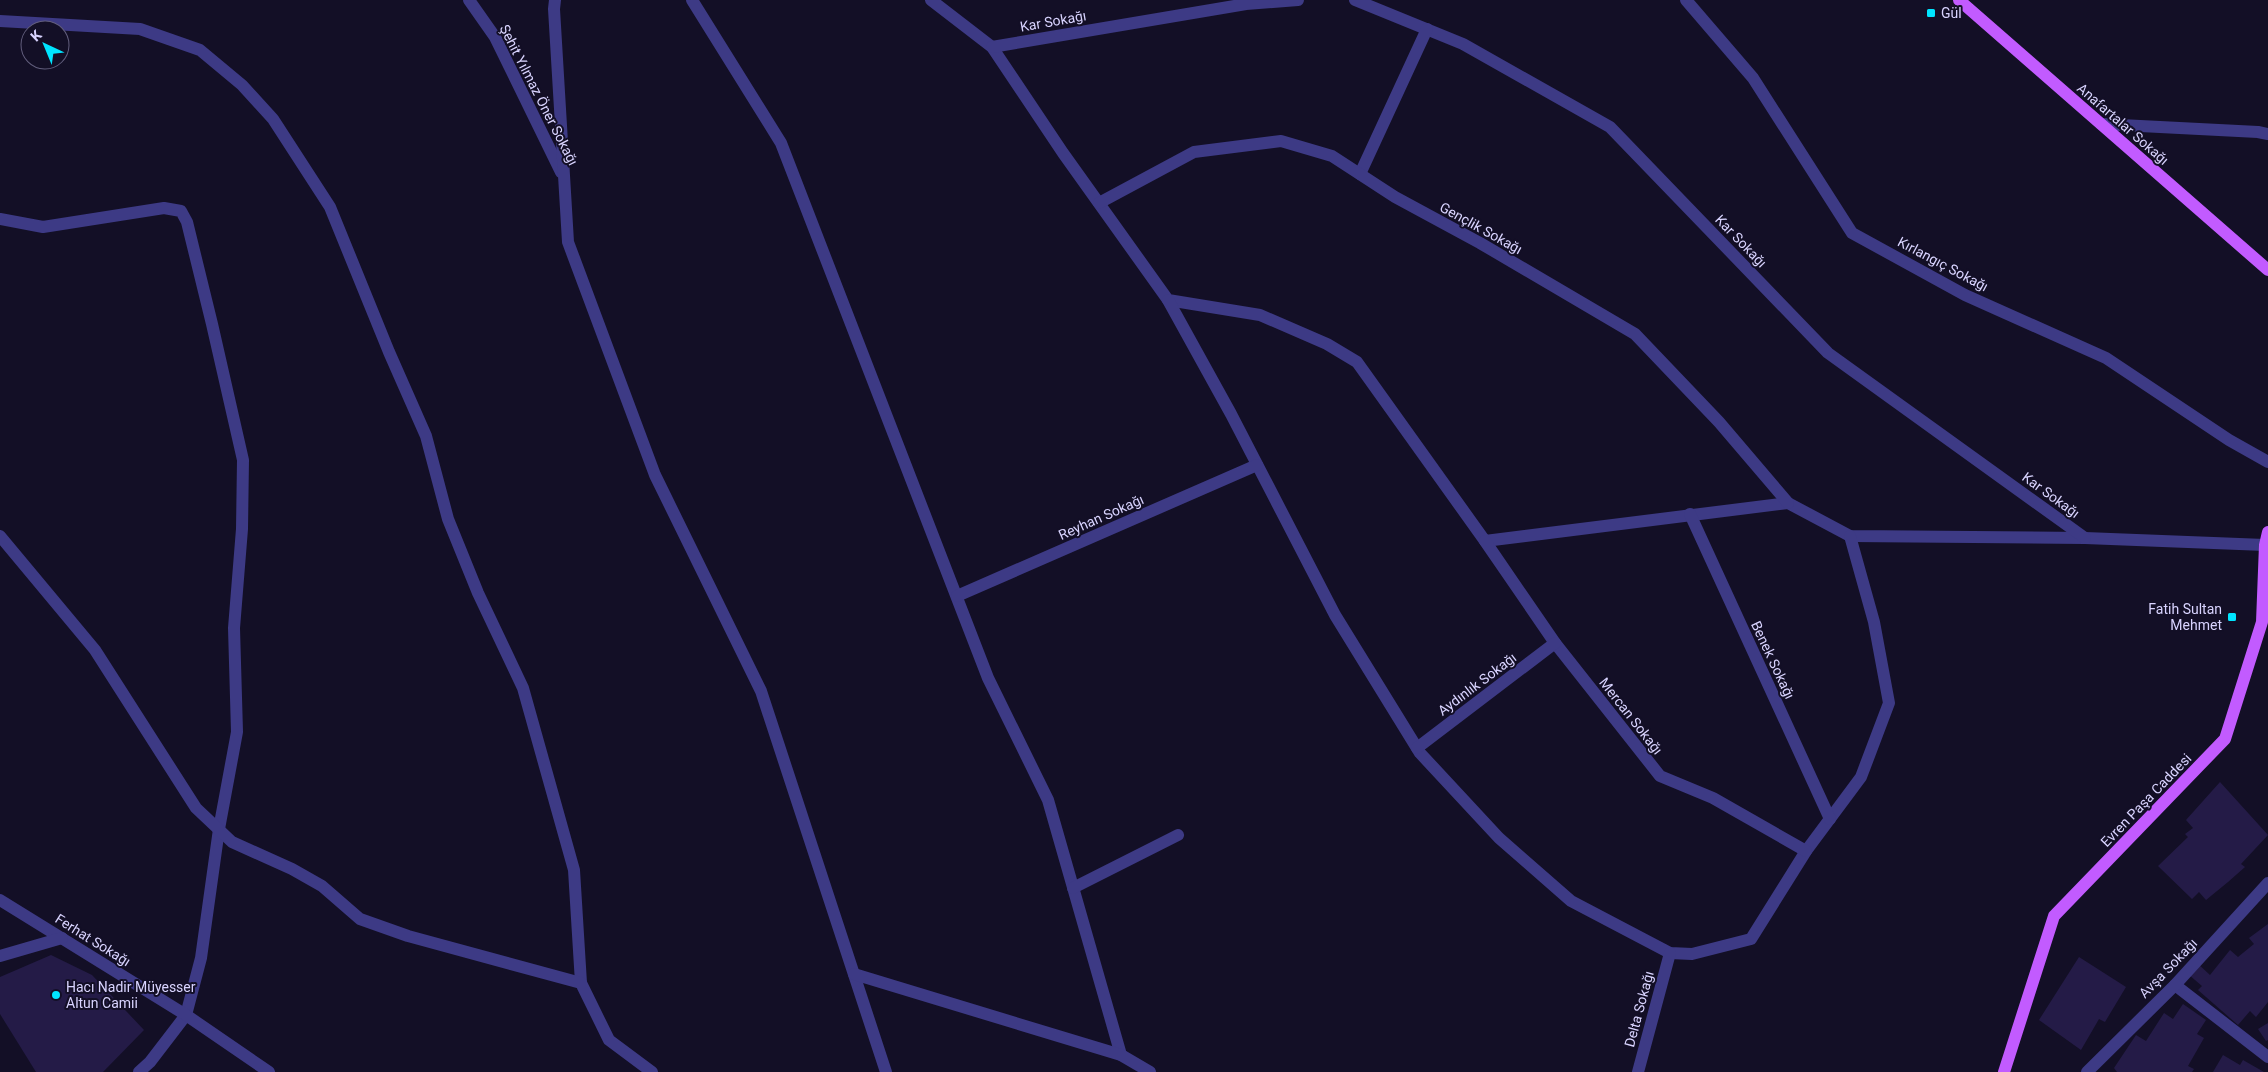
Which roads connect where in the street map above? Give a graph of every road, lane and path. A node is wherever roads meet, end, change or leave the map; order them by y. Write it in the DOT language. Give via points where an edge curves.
graph roads {
  1 [pos="469,0"];
  2 [pos="556,0"];
  3 [pos="692,0"];
  4 [pos="931,0"];
  5 [pos="1298,0"];
  6 [pos="1355,0"];
  7 [pos="1686,0"];
  8 [pos="1959,0"];
  9 [pos="0,20"];
  10 [pos="1427,29"];
  11 [pos="992,47"];
  12 [pos="2101,124"];
  13 [pos="2268,134"];
  14 [pos="1360,174"];
  15 [pos="564,179"];
  16 [pos="1099,203"];
  17 [pos="0,219"];
  18 [pos="2268,270"];
  19 [pos="1168,300"];
  20 [pos="2268,462"];
  21 [pos="1257,465"];
  22 [pos="1788,503"];
  23 [pos="1690,514"];
  24 [pos="2268,532"];
  25 [pos="0,536"];
  26 [pos="1850,536"];
  27 [pos="2085,538"];
  28 [pos="1485,540"];
  29 [pos="2265,545"];
  30 [pos="957,596"];
  31 [pos="2265,623"];
  32 [pos="1555,643"];
  33 [pos="1417,748"];
  34 [pos="1830,819"];
  35 [pos="219,829"];
  36 [pos="1178,835"];
  37 [pos="1806,851"];
  38 [pos="2268,882"];
  39 [pos="1074,888"];
  40 [pos="0,900"];
  41 [pos="62,938"];
  42 [pos="1670,953"];
  43 [pos="0,956"];
  44 [pos="854,974"];
  45 [pos="581,983"];
  46 [pos="2175,985"];
  47 [pos="186,1015"];
  48 [pos="1121,1055"];
  49 [pos="2268,1057"];
  50 [pos="139,1072"];
  51 [pos="269,1072"];
  52 [pos="652,1072"];
  53 [pos="886,1072"];
  54 [pos="1150,1072"];
  55 [pos="1638,1072"];
  56 [pos="2004,1072"];
  57 [pos="2087,1072"];
  1 -- 15 [label="street, Şehit Yılmaz Öner Sokağı" via="495,37"];
  2 -- 15 [label="street"];
  3 -- 30 [label="street" via="781,143"];
  4 -- 11 [label="street"];
  5 -- 11 [label="street, Kar Sokağı" via="1246,4"];
  6 -- 10 [label="street, Kar Sokağı"];
  7 -- 20 [label="street, Kırlangıç Sokağı" via="1753,78 1852,232 1966,295 2106,358 2229,440"];
  8 -- 12 [label="main road, Anafartalar Sokağı"];
  9 -- 45 [label="street" via="140,29 200,50 242,85 273,119 330,208 426,436 448,519 478,593 523,688 574,870"];
  10 -- 14 [label="street"];
  10 -- 27 [label="street, Kar Sokağı" via="1463,44 1610,127 1828,353"];
  11 -- 16 [label="street"];
  12 -- 13 [label="street"];
  12 -- 18 [label="main road, Anafartalar Sokağı"];
  14 -- 16 [label="street, Gençlik Sokağı" via="1332,156 1281,141 1194,152"];
  14 -- 22 [label="street, Gençlik Sokağı" via="1634,334 1719,422"];
  15 -- 44 [label="street" via="568,242 655,476 760,691"];
  16 -- 19 [label="street"];
  17 -- 35 [label="street" via="44,227 164,208 181,211 187,222 243,460 242,529 234,628 236,732"];
  19 -- 21 [label="street"];
  19 -- 28 [label="street, Mercan Sokağı" via="1260,315 1327,344 1357,362"];
  21 -- 30 [label="street, Reyhan Sokağı"];
  21 -- 33 [label="street" via="1335,614"];
  22 -- 23 [label="street"];
  22 -- 26 [label="street"];
  23 -- 28 [label="street"];
  23 -- 34 [label="street, Benek Sokağı"];
  24 -- 29 [label="main road, Evren Paşa Caddesi"];
  25 -- 35 [label="street" via="95,650 196,808"];
  26 -- 27 [label="street"];
  26 -- 34 [label="street" via="1874,622 1889,703 1861,777"];
  27 -- 29 [label="street"];
  28 -- 32 [label="street, Mercan Sokağı"];
  29 -- 31 [label="main road, Evren Paşa Caddesi"];
  30 -- 39 [label="street" via="988,678 1048,800"];
  31 -- 56 [label="main road, Evren Paşa Caddesi" via="2225,739 2054,916"];
  32 -- 33 [label="street, Aydınlık Sokağı"];
  32 -- 37 [label="street, Mercan Sokağı" via="1660,776 1713,798"];
  33 -- 42 [label="street" via="1500,838 1571,901"];
  34 -- 37 [label="street"];
  35 -- 45 [label="street" via="232,842 322,886 360,919 408,936"];
  35 -- 47 [label="street" via="202,958"];
  36 -- 39 [label="street"];
  37 -- 42 [label="street" via="1751,939 1692,954"];
  38 -- 46 [label="street, Avşa Sokağı"];
  39 -- 48 [label="street"];
  40 -- 41 [label="street, Ferhat Sokağı"];
  41 -- 43 [label="street"];
  41 -- 47 [label="street, Ferhat Sokağı"];
  42 -- 55 [label="street, Delta Sokağı"];
  44 -- 48 [label="street"];
  44 -- 53 [label="street"];
  45 -- 52 [label="street" via="609,1040"];
  46 -- 49 [label="street"];
  46 -- 57 [label="street, Avşa Sokağı"];
  47 -- 50 [label="street"];
  47 -- 51 [label="street, Ferhat Sokağı"];
  48 -- 54 [label="street"];
}
